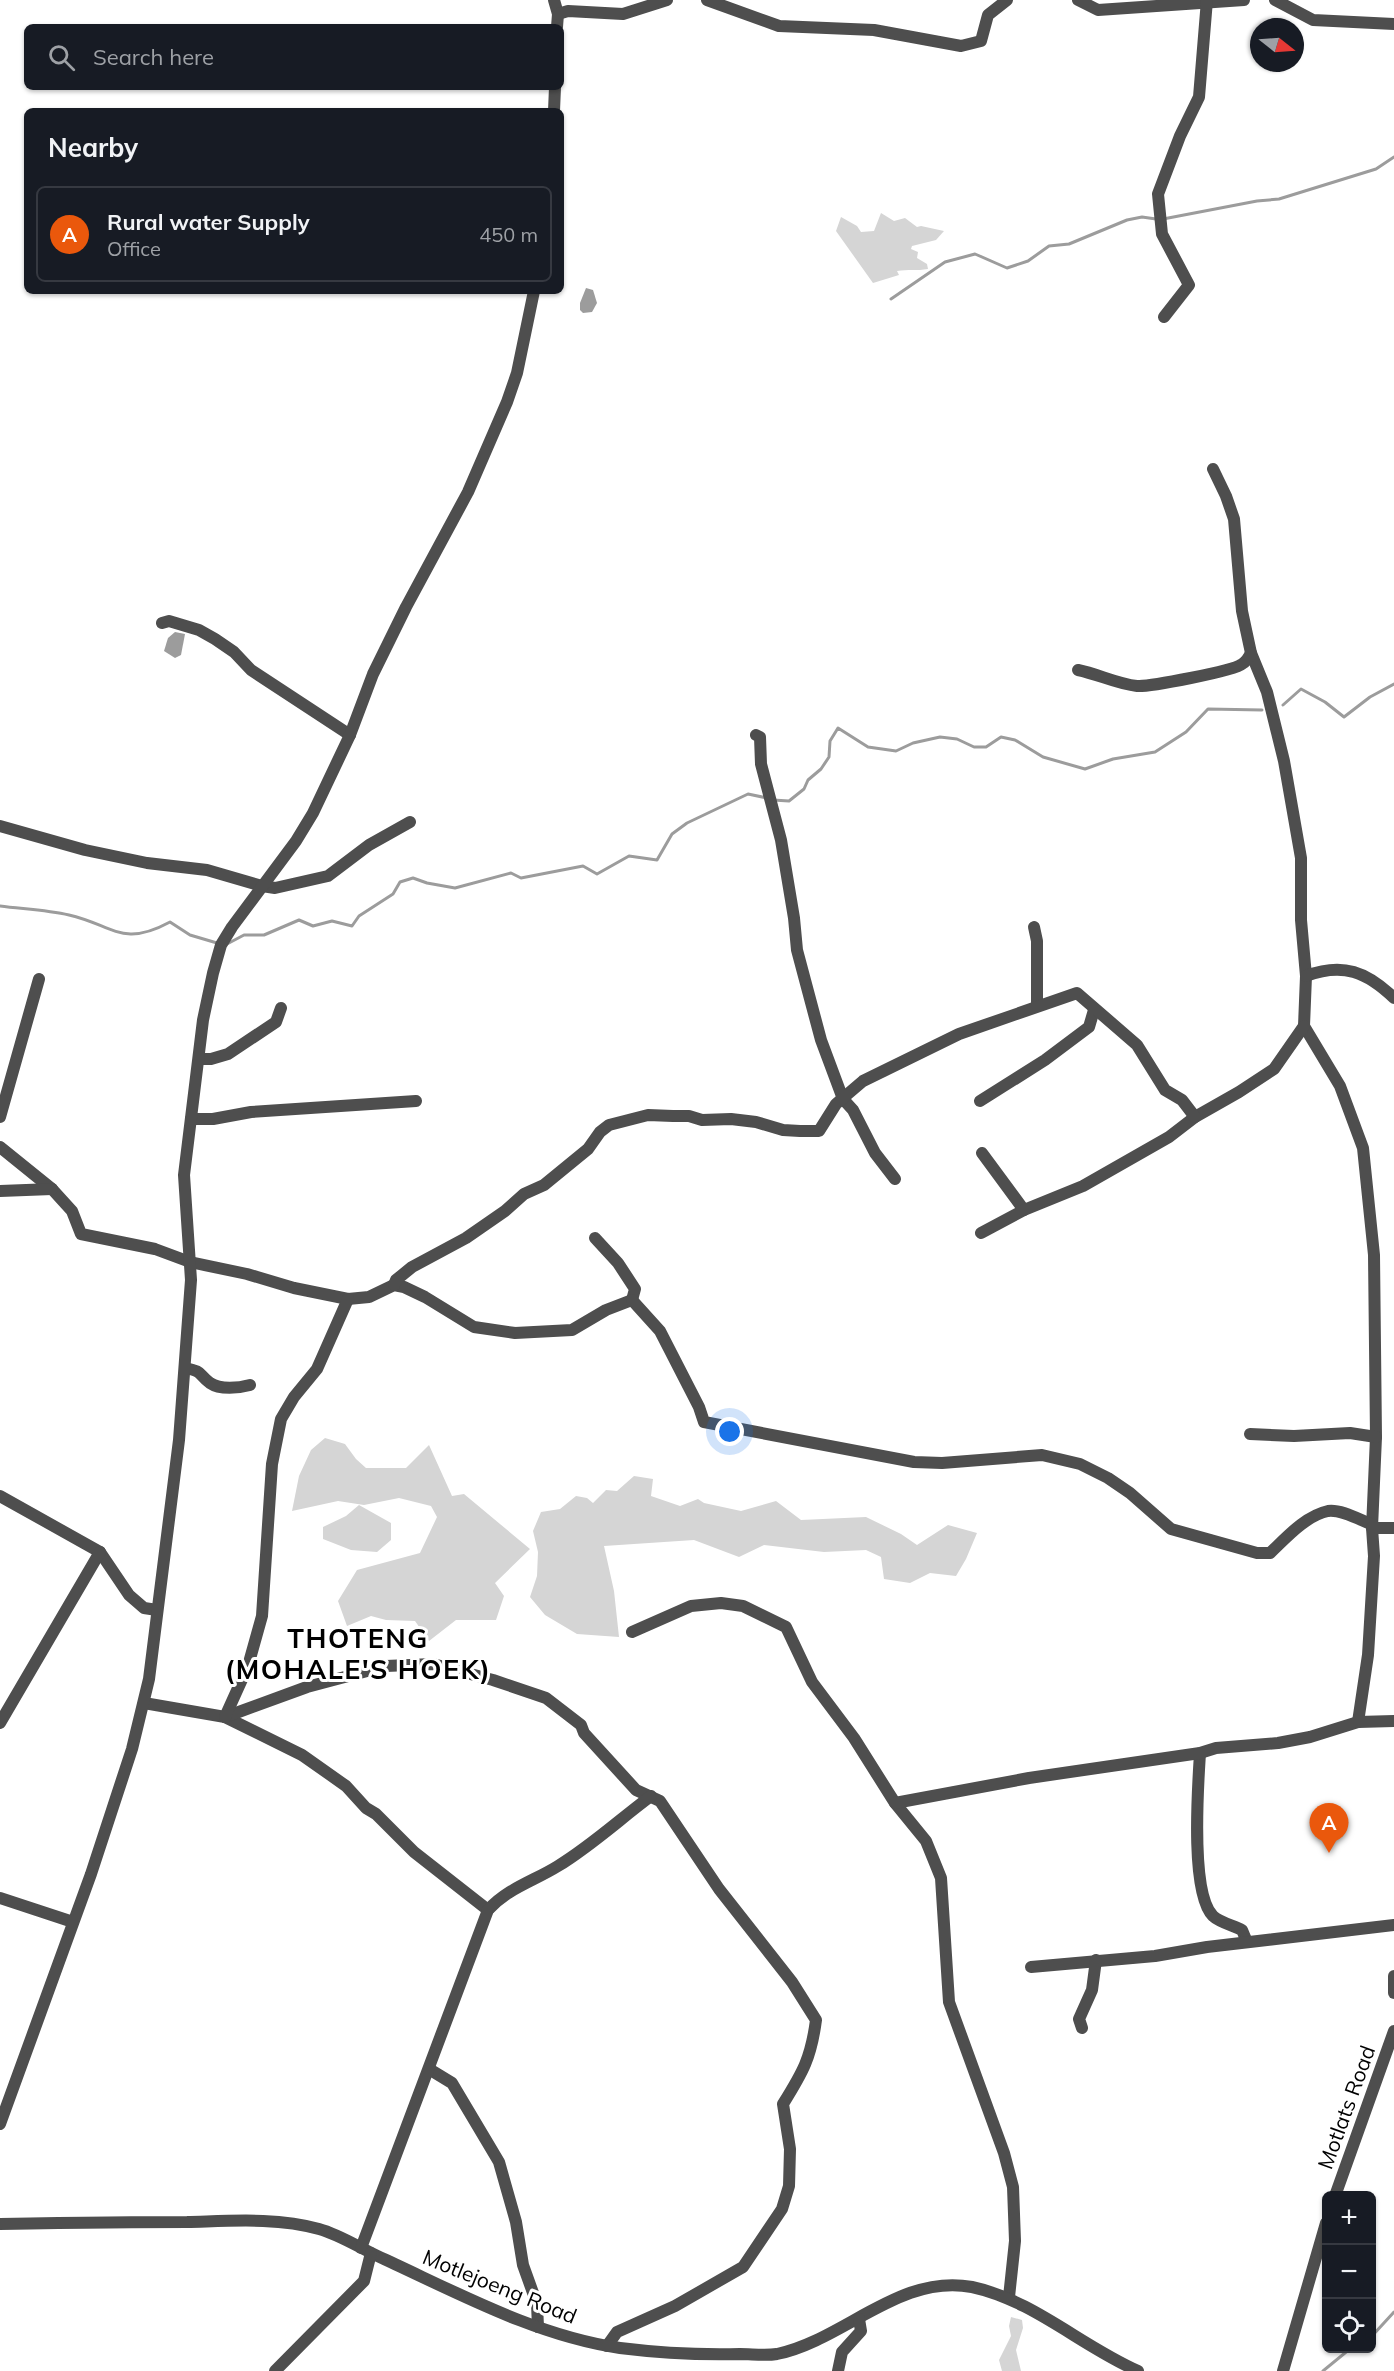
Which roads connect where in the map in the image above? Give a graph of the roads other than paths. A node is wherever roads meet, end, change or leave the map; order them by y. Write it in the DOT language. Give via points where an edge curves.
graph roads {
  1 [pos="554,0"];
  2 [pos="666,0"];
  3 [pos="707,0"];
  4 [pos="990,0"];
  5 [pos="1007,0"];
  6 [pos="1078,0"];
  7 [pos="1244,0"];
  8 [pos="1275,0"];
  9 [pos="1207,1"];
  10 [pos="558,14"];
  11 [pos="988,15"];
  12 [pos="557,24"];
  13 [pos="1394,24"];
  14 [pos="555,90"];
  15 [pos="554,108"];
  16 [pos="533,294"];
  17 [pos="1164,317"];
  18 [pos="1213,469"];
  19 [pos="162,622"];
  20 [pos="1251,653"];
  21 [pos="1078,670"];
  22 [pos="350,735"];
  23 [pos="756,735"];
  24 [pos="410,822"];
  25 [pos="0,826"];
  26 [pos="262,886"];
  27 [pos="1034,927"];
  28 [pos="1306,976"];
  29 [pos="39,979"];
  30 [pos="1394,998"];
  31 [pos="1037,1006"];
  32 [pos="282,1008"];
  33 [pos="1094,1010"];
  34 [pos="1304,1026"];
  35 [pos="199,1059"];
  36 [pos="843,1099"];
  37 [pos="416,1101"];
  38 [pos="980,1101"];
  39 [pos="0,1117"];
  40 [pos="1195,1117"];
  41 [pos="191,1119"];
  42 [pos="0,1147"];
  43 [pos="982,1153"];
  44 [pos="895,1179"];
  45 [pos="52,1188"];
  46 [pos="0,1191"];
  47 [pos="1024,1210"];
  48 [pos="981,1233"];
  49 [pos="595,1238"];
  50 [pos="190,1262"];
  51 [pos="394,1285"];
  52 [pos="348,1299"];
  53 [pos="632,1300"];
  54 [pos="185,1368"];
  55 [pos="250,1385"];
  56 [pos="1250,1434"];
  57 [pos="1376,1437"];
  58 [pos="0,1496"];
  59 [pos="1372,1527"];
  60 [pos="1394,1528"];
  61 [pos="100,1552"];
  62 [pos="157,1610"];
  63 [pos="632,1632"];
  64 [pos="144,1703"];
  65 [pos="225,1717"];
  66 [pos="1394,1721"];
  67 [pos="1358,1722"];
  68 [pos="0,1723"];
  69 [pos="1200,1753"];
  70 [pos="651,1796"];
  71 [pos="895,1803"];
  72 [pos="0,1898"];
  73 [pos="488,1910"];
  74 [pos="73,1922"];
  75 [pos="1394,1925"];
  76 [pos="1247,1942"];
  77 [pos="1096,1960"];
  78 [pos="1031,1966"];
  79 [pos="1394,1976"];
  80 [pos="1394,1993"];
  81 [pos="1082,2028"];
  82 [pos="1394,2031"];
  83 [pos="429,2069"];
  84 [pos="0,2124"];
  85 [pos="1337,2191"];
  86 [pos="0,2224"];
  87 [pos="1322,2237"];
  88 [pos="366,2251"];
  89 [pos="1009,2297"];
  90 [pos="859,2319"];
  91 [pos="538,2327"];
  92 [pos="607,2346"];
  93 [pos="275,2371"];
  94 [pos="838,2371"];
  95 [pos="1138,2371"];
  96 [pos="1283,2371"];
  1 -- 10 [label="street"];
  2 -- 10 [label="street" via="623,14"];
  3 -- 11 [label="street" via="779,26 873,30 961,46 981,41"];
  4 -- 11 [label="street"];
  5 -- 11 [label="street"];
  6 -- 9 [label="street" via="1098,10"];
  7 -- 9 [label="street"];
  8 -- 13 [label="street" via="1313,20"];
  9 -- 17 [label="street" via="1199,97 1158,194 1162,234 1189,285"];
  10 -- 12 [label="street"];
  14 -- 15 [label="street"];
  16 -- 22 [label="street" via="507,402 468,492 373,674"];
  18 -- 20 [label="street" via="1234,519 1242,611"];
  19 -- 22 [label="street" via="199,630 215,639 251,670"];
  20 -- 21 [label="street" via="1242,664 1227,671 1140,687"];
  20 -- 28 [label="street" via="1267,692 1284,761 1301,858"];
  22 -- 26 [label="street" via="313,813"];
  23 -- 36 [label="street" via="760,737 761,764 781,840 802,972"];
  24 -- 26 [label="street" via="369,845 328,876 275,888"];
  25 -- 26 [label="street" via="96,853 207,870"];
  26 -- 35 [label="street" via="221,945 203,1020"];
  27 -- 31 [label="street"];
  28 -- 30 [label="street" via="1332,969 1359,973"];
  28 -- 34 [label="street"];
  29 -- 39 [label="street"];
  31 -- 33 [label="street" via="1077,993"];
  31 -- 36 [label="street" via="959,1034 863,1081"];
  32 -- 35 [label="street" via="276,1022 228,1054"];
  33 -- 38 [label="street" via="1089,1027"];
  33 -- 40 [label="street" via="1137,1045 1165,1090 1182,1101"];
  34 -- 40 [label="street" via="1274,1069"];
  34 -- 57 [label="street" via="1340,1086 1363,1148 1374,1255"];
  35 -- 41 [label="street"];
  36 -- 44 [label="street"];
  36 -- 51 [label="street" via="819,1131 783,1130 756,1122 689,1116 648,1115 609,1125 588,1149 544,1185 524,1194 466,1238 412,1267"];
  37 -- 41 [label="street"];
  40 -- 47 [label="street" via="1169,1137 1083,1186"];
  41 -- 50 [label="street" via="184,1175"];
  42 -- 45 [label="street"];
  43 -- 47 [label="street"];
  45 -- 46 [label="street"];
  45 -- 50 [label="street" via="72,1211 81,1234 155,1249"];
  47 -- 48 [label="street"];
  49 -- 53 [label="street" via="635,1289"];
  50 -- 52 [label="street"];
  50 -- 54 [label="street"];
  51 -- 52 [label="street" via="369,1297"];
  51 -- 53 [label="street" via="425,1297 474,1327 515,1333 572,1330"];
  52 -- 65 [label="street" via="316,1369 281,1419 272,1464 262,1616 248,1666"];
  53 -- 59 [label="street" via="660,1331 704,1422 914,1462 1042,1455 1080,1464 1108,1478 1171,1529 1257,1552 1270,1553 1306,1521 1329,1511"];
  54 -- 55 [label="street" via="200,1371 212,1384"];
  54 -- 62 [label="street"];
  56 -- 57 [label="street" via="1350,1433"];
  57 -- 59 [label="street"];
  58 -- 61 [label="street"];
  59 -- 60 [label="street"];
  59 -- 67 [label="street" via="1368,1655"];
  61 -- 62 [label="street" via="129,1595 144,1608"];
  61 -- 68 [label="street"];
  62 -- 64 [label="street"];
  63 -- 71 [label="street" via="691,1606 722,1603 743,1606 786,1627 812,1682"];
  64 -- 65 [label="street"];
  64 -- 74 [label="street"];
  65 -- 70 [label="street" via="308,1687 386,1666 434,1664 546,1698 581,1725 636,1790"];
  65 -- 73 [label="street" via="302,1755 346,1786 414,1852"];
  66 -- 67 [label="street"];
  67 -- 69 [label="street" via="1310,1737"];
  69 -- 71 [label="street"];
  69 -- 76 [label="street" via="1196,1813 1205,1903 1213,1916 1242,1930"];
  70 -- 73 [label="street" via="581,1851 500,1897"];
  70 -- 92 [label="street" via="660,1801 715,1884 792,1982 816,2020 813,2046 804,2071 783,2104 790,2149 789,2186 782,2209 743,2267 675,2306 617,2332"];
  71 -- 89 [label="street" via="926,1841 942,1878 949,2002 1013,2187 1015,2241"];
  72 -- 74 [label="street"];
  73 -- 83 [label="street"];
  74 -- 84 [label="street"];
  75 -- 76 [label="street"];
  76 -- 77 [label="street" via="1155,1956"];
  77 -- 78 [label="street"];
  77 -- 81 [label="street" via="1092,1990 1079,2019"];
  79 -- 80 [label="street"];
  82 -- 85 [label="street, Motlats Road"];
  83 -- 88 [label="street"];
  83 -- 91 [label="street" via="452,2082 499,2162 523,2265 537,2304"];
  86 -- 88 [label="street, Motlejoeng Road" via="282,2223 320,2229"];
  87 -- 96 [label="street"];
  88 -- 91 [label="street, Motlejoeng Road"];
  88 -- 93 [label="street" via="364,2281"];
  89 -- 90 [label="street, Motlejoeng Road" via="943,2284 919,2289"];
  89 -- 95 [label="street, Motlejoeng Road"];
  90 -- 92 [label="street, Motlejoeng Road" via="814,2343 774,2354 695,2355"];
  90 -- 94 [label="street" via="861,2331 842,2352"];
  91 -- 92 [label="street, Motlejoeng Road"];
}
